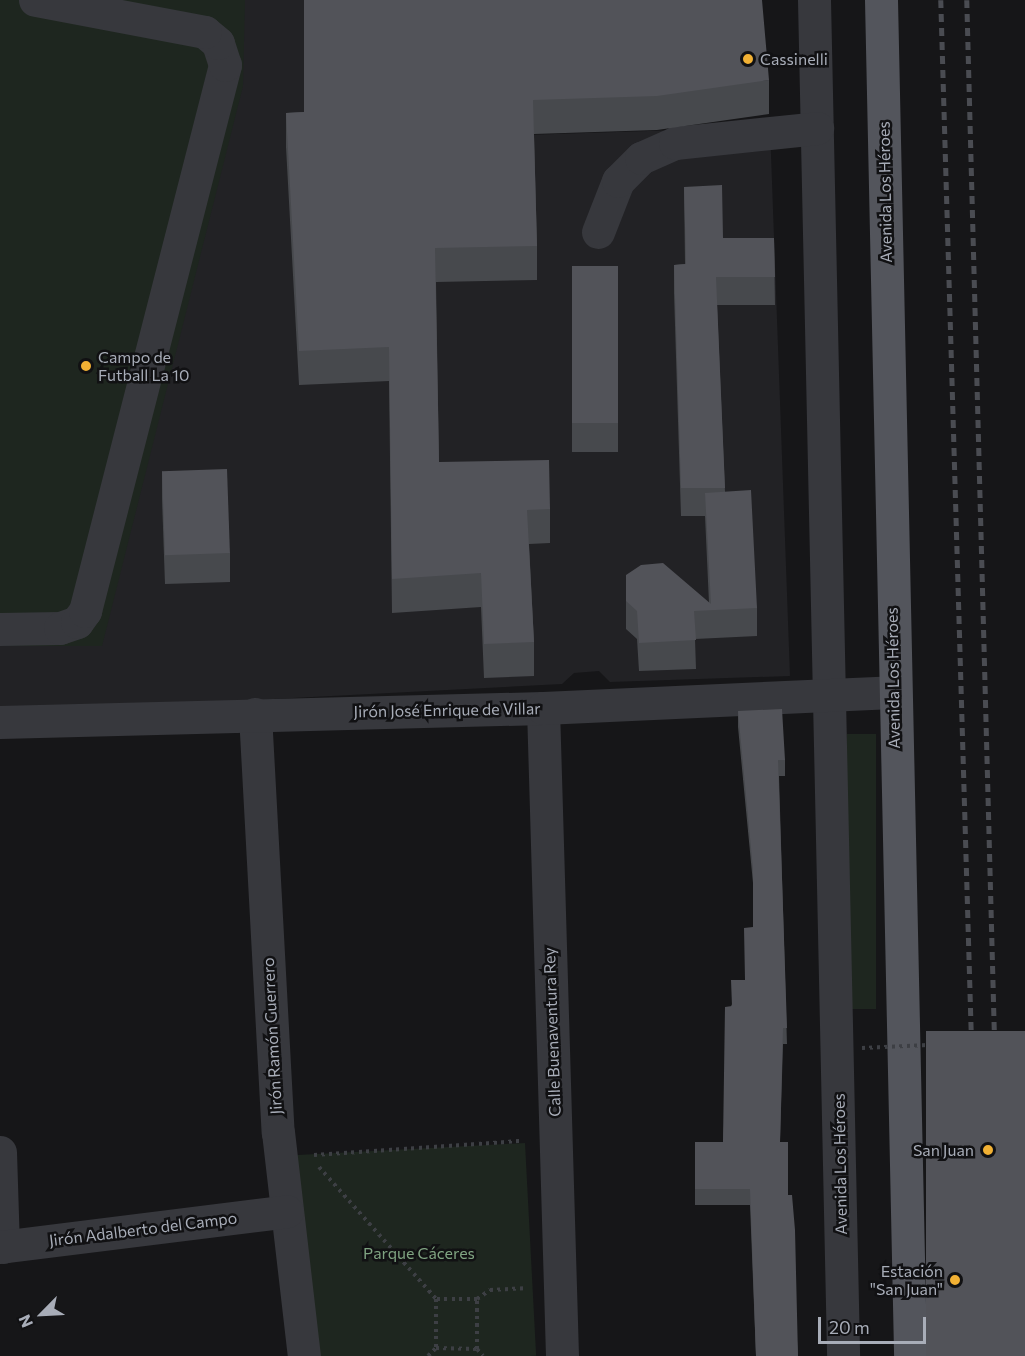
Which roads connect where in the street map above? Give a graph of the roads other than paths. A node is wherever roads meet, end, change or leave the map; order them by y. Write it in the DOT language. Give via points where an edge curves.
graph roads {
  1 [pos="35,0"];
  2 [pos="814,0"];
  3 [pos="881,0"];
  4 [pos="817,128"];
  5 [pos="598,232"];
  6 [pos="0,629"];
  7 [pos="893,692"];
  8 [pos="831,695"];
  9 [pos="543,708"];
  10 [pos="255,714"];
  11 [pos="0,722"];
  12 [pos="0,1152"];
  13 [pos="287,1211"];
  14 [pos="1,1247"];
  15 [pos="304,1356"];
  16 [pos="562,1356"];
  17 [pos="843,1356"];
  18 [pos="910,1356"];
  1 -- 6 [label="street" via="205,32 218,43 225,65 85,611 77,622 60,628"];
  2 -- 4 [label="street, Avenida Los Héroes"];
  3 -- 7 [label="main road, Avenida Los Héroes"];
  4 -- 5 [label="street" via="675,143 641,158 618,181"];
  4 -- 8 [label="street, Avenida Los Héroes"];
  7 -- 8 [label="street, Jirón José Enrique de Villar"];
  7 -- 18 [label="main road, Avenida Los Héroes"];
  8 -- 9 [label="street, Jirón José Enrique de Villar"];
  8 -- 17 [label="street, Avenida Los Héroes"];
  9 -- 10 [label="street, Jirón José Enrique de Villar"];
  9 -- 16 [label="street, Calle Buenaventura Rey"];
  10 -- 11 [label="street, Jirón José Enrique de Villar"];
  10 -- 13 [label="street, Jirón Ramón Guerrero" via="295,1156"];
  12 -- 14 [label="street"];
  13 -- 14 [label="street, Jirón Adalberto del Campo"];
  13 -- 15 [label="street, Jirón Ramón Guerrero"];
}
